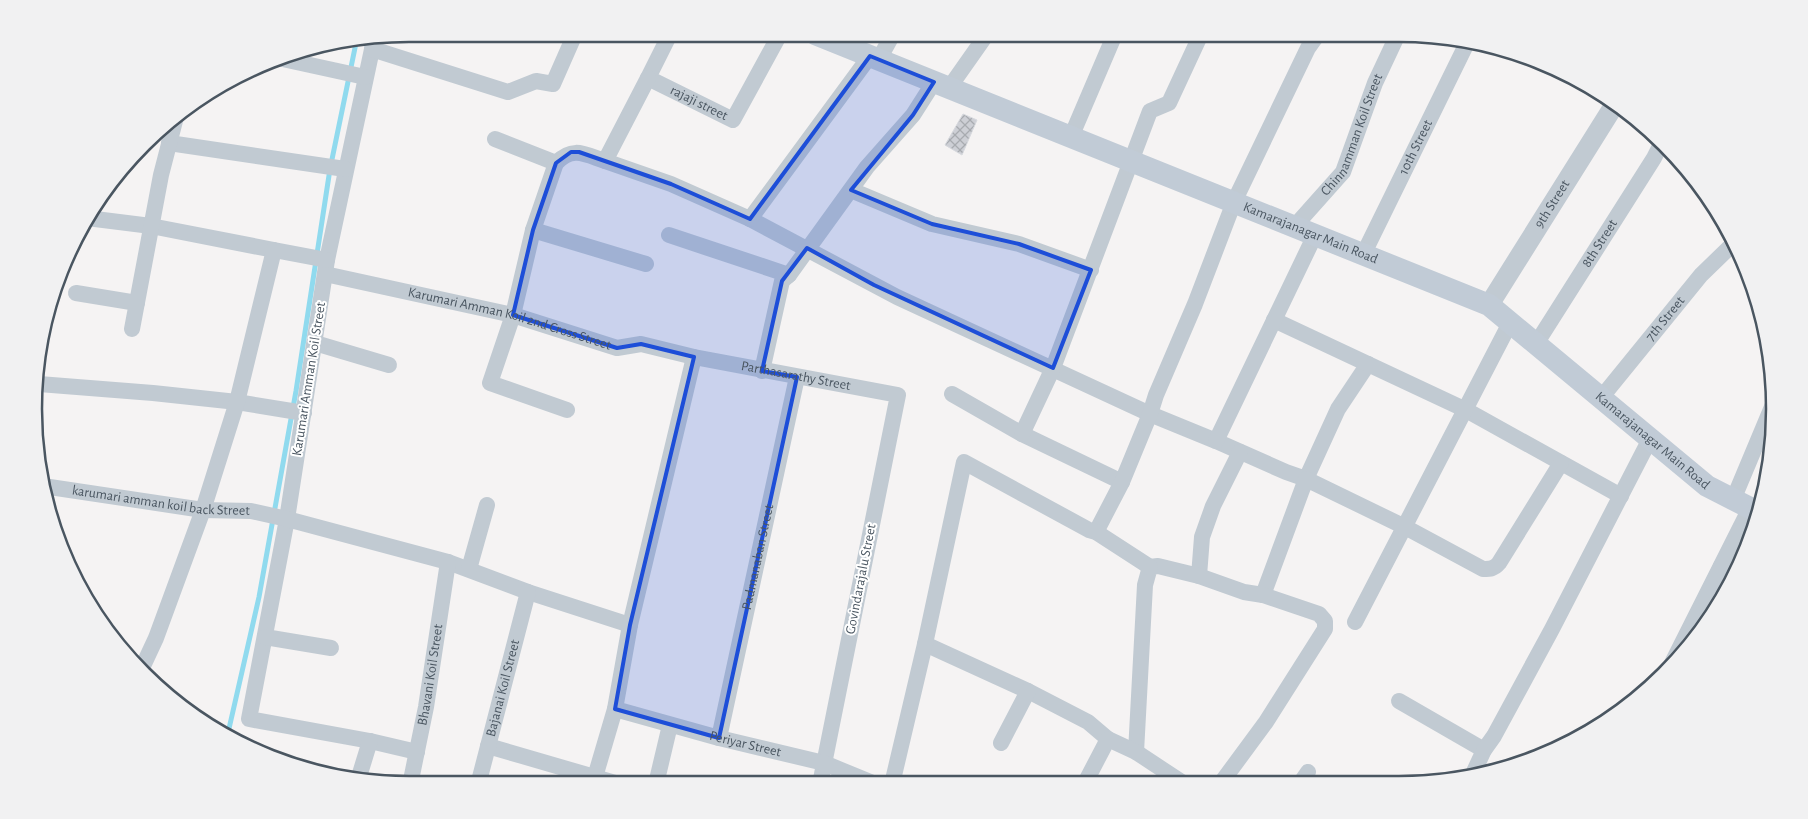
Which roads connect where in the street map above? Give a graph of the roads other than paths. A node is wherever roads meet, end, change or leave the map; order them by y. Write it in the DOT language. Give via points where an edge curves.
graph roads {
  1 [pos="571,42"];
  2 [pos="666,42"];
  3 [pos="776,42"];
  4 [pos="835,42"];
  5 [pos="887,42"];
  6 [pos="980,42"];
  7 [pos="1112,42"];
  8 [pos="1197,42"];
  9 [pos="1312,42"];
  10 [pos="1394,42"];
  11 [pos="373,44"];
  12 [pos="374,44"];
  13 [pos="1464,49"];
  14 [pos="875,58"];
  15 [pos="294,61"];
  16 [pos="365,77"];
  17 [pos="648,78"];
  18 [pos="942,85"];
  19 [pos="1611,110"];
  20 [pos="172,130"];
  21 [pos="1072,137"];
  22 [pos="495,139"];
  23 [pos="169,143"];
  24 [pos="1658,150"];
  25 [pos="605,161"];
  26 [pos="1130,161"];
  27 [pos="556,163"];
  28 [pos="335,168"];
  29 [pos="851,190"];
  30 [pos="1234,202"];
  31 [pos="96,219"];
  32 [pos="750,219"];
  33 [pos="151,226"];
  34 [pos="533,230"];
  35 [pos="1304,231"];
  36 [pos="669,235"];
  37 [pos="807,248"];
  38 [pos="1729,248"];
  39 [pos="274,250"];
  40 [pos="1363,255"];
  41 [pos="321,264"];
  42 [pos="646,264"];
  43 [pos="1091,270"];
  44 [pos="789,275"];
  45 [pos="76,293"];
  46 [pos="137,303"];
  47 [pos="1489,305"];
  48 [pos="513,315"];
  49 [pos="1274,320"];
  50 [pos="1510,323"];
  51 [pos="132,329"];
  52 [pos="315,343"];
  53 [pos="1536,344"];
  54 [pos="694,357"];
  55 [pos="1368,364"];
  56 [pos="389,366"];
  57 [pos="1053,368"];
  58 [pos="762,371"];
  59 [pos="797,377"];
  60 [pos="43,384"];
  61 [pos="952,394"];
  62 [pos="898,395"];
  63 [pos="1601,398"];
  64 [pos="244,404"];
  65 [pos="567,410"];
  66 [pos="1466,410"];
  67 [pos="301,413"];
  68 [pos="1150,414"];
  69 [pos="1022,434"];
  70 [pos="1650,439"];
  71 [pos="1764,440"];
  72 [pos="1216,441"];
  73 [pos="1240,452"];
  74 [pos="1561,463"];
  75 [pos="1306,479"];
  76 [pos="1122,482"];
  77 [pos="51,487"];
  78 [pos="1620,496"];
  79 [pos="487,505"];
  80 [pos="1747,507"];
  81 [pos="203,510"];
  82 [pos="283,518"];
  83 [pos="1405,527"];
  84 [pos="1096,532"];
  85 [pos="448,562"];
  86 [pos="1150,567"];
  87 [pos="469,569"];
  88 [pos="1727,571"];
  89 [pos="1199,576"];
  90 [pos="528,592"];
  91 [pos="1263,595"];
  92 [pos="1356,622"];
  93 [pos="630,625"];
  94 [pos="1689,635"];
  95 [pos="265,637"];
  96 [pos="925,644"];
  97 [pos="331,648"];
  98 [pos="144,663"];
  99 [pos="1028,691"];
  100 [pos="1399,701"];
  101 [pos="614,709"];
  102 [pos="670,724"];
  103 [pos="719,738"];
  104 [pos="1108,739"];
  105 [pos="370,741"];
  106 [pos="1001,743"];
  107 [pos="488,746"];
  108 [pos="1484,750"];
  109 [pos="416,752"];
  110 [pos="1136,752"];
  111 [pos="824,763"];
  112 [pos="1476,768"];
  113 [pos="360,773"];
  114 [pos="412,776"];
  115 [pos="480,776"];
  116 [pos="593,776"];
  117 [pos="596,776"];
  118 [pos="658,776"];
  119 [pos="822,776"];
  120 [pos="856,776"];
  121 [pos="894,776"];
  122 [pos="1089,776"];
  123 [pos="1172,776"];
  124 [pos="1226,776"];
  1 -- 12 [label="street" via="553,84 536,81 508,92"];
  2 -- 17 [label="street"];
  3 -- 17 [label="street, rajaji street" via="733,120"];
  4 -- 14 [label="main road, Kamarajanagar Main Road"];
  5 -- 14 [label="street"];
  6 -- 18 [label="street"];
  7 -- 21 [label="street"];
  8 -- 26 [label="street" via="1169,103 1150,111"];
  9 -- 30 [label="street"];
  10 -- 35 [label="street, Chinnamman Koil Street" via="1375,83 1343,172"];
  11 -- 16 [label="street, Karumari Amman Koil Street"];
  13 -- 40 [label="street, 10th Street"];
  14 -- 18 [label="main road, Kamarajanagar Main Road"];
  14 -- 32 [label="street"];
  15 -- 16 [label="street"];
  16 -- 28 [label="street, Karumari Amman Koil Street"];
  17 -- 25 [label="street"];
  18 -- 21 [label="main road, Kamarajanagar Main Road"];
  18 -- 29 [label="street" via="867,167"];
  19 -- 47 [label="street, 9th Street"];
  20 -- 23 [label="street"];
  21 -- 26 [label="main road, Kamarajanagar Main Road"];
  22 -- 27 [label="street"];
  23 -- 28 [label="street"];
  23 -- 33 [label="street"];
  24 -- 53 [label="street, 8th Street"];
  25 -- 27 [label="street" via="571,152"];
  25 -- 32 [label="street" via="671,184"];
  26 -- 30 [label="main road, Kamarajanagar Main Road"];
  26 -- 43 [label="street"];
  27 -- 34 [label="street"];
  28 -- 41 [label="street, Karumari Amman Koil Street"];
  29 -- 37 [label="street"];
  29 -- 43 [label="street" via="932,224 1019,244"];
  30 -- 35 [label="main road, Kamarajanagar Main Road"];
  30 -- 68 [label="street"];
  31 -- 33 [label="street, Karumari Amman Koil 2nd Cross Street"];
  32 -- 37 [label="street"];
  33 -- 39 [label="street, Karumari Amman Koil 2nd Cross Street"];
  33 -- 46 [label="street"];
  34 -- 42 [label="street"];
  34 -- 48 [label="street"];
  35 -- 40 [label="main road, Kamarajanagar Main Road"];
  35 -- 49 [label="street, Chinnamman Koil Street"];
  36 -- 44 [label="street"];
  37 -- 44 [label="street"];
  37 -- 57 [label="street" via="897,297"];
  38 -- 63 [label="street, 7th Street" via="1701,275"];
  39 -- 41 [label="street, Karumari Amman Koil 2nd Cross Street"];
  39 -- 64 [label="street"];
  40 -- 47 [label="main road, Kamarajanagar Main Road"];
  41 -- 48 [label="street, Karumari Amman Koil 2nd Cross Street"];
  41 -- 52 [label="street, Karumari Amman Koil Street"];
  43 -- 57 [label="street"];
  44 -- 58 [label="street" via="782,281"];
  45 -- 46 [label="street"];
  46 -- 51 [label="street"];
  47 -- 50 [label="main road, Kamarajanagar Main Road"];
  48 -- 54 [label="street, Karumari Amman Koil 2nd Cross Street" via="617,348 641,344"];
  48 -- 65 [label="street" via="490,383"];
  49 -- 55 [label="street"];
  49 -- 72 [label="street, Chinnamman Koil Street"];
  50 -- 53 [label="main road, Kamarajanagar Main Road"];
  50 -- 66 [label="street"];
  52 -- 56 [label="street"];
  52 -- 67 [label="street, Karumari Amman Koil Street"];
  53 -- 63 [label="main road, Kamarajanagar Main Road"];
  54 -- 58 [label="street, Parthasarathy Street"];
  54 -- 93 [label="street"];
  55 -- 66 [label="street"];
  55 -- 75 [label="street" via="1338,409"];
  57 -- 68 [label="street"];
  57 -- 69 [label="street"];
  58 -- 59 [label="street, Parthasarathy Street"];
  59 -- 62 [label="street, Parthasarathy Street"];
  59 -- 103 [label="street, Padmanaban Street"];
  60 -- 64 [label="street"];
  61 -- 69 [label="street"];
  62 -- 111 [label="street, Govindarajalu Street"];
  63 -- 70 [label="main road, Kamarajanagar Main Road"];
  64 -- 67 [label="street"];
  64 -- 81 [label="street"];
  66 -- 74 [label="street"];
  66 -- 83 [label="street"];
  67 -- 82 [label="street, Karumari Amman Koil Street"];
  68 -- 72 [label="street"];
  68 -- 76 [label="street"];
  69 -- 76 [label="street"];
  70 -- 78 [label="street"];
  70 -- 80 [label="main road, Kamarajanagar Main Road" via="1707,486"];
  71 -- 80 [label="street"];
  72 -- 73 [label="street"];
  73 -- 75 [label="street"];
  73 -- 89 [label="street" via="1213,506 1202,537"];
  74 -- 78 [label="street"];
  74 -- 83 [label="street" via="1496,567 1483,569"];
  75 -- 83 [label="street"];
  75 -- 91 [label="street"];
  76 -- 84 [label="street"];
  77 -- 81 [label="street, karumari amman koil back Street"];
  78 -- 108 [label="street" via="1552,629"];
  79 -- 87 [label="street"];
  80 -- 88 [label="street"];
  81 -- 82 [label="street, karumari amman koil back Street" via="251,511"];
  81 -- 98 [label="street"];
  82 -- 85 [label="street, karumari amman koil back Street"];
  82 -- 95 [label="street, Karumari Amman Koil Street"];
  83 -- 92 [label="street"];
  84 -- 86 [label="street"];
  84 -- 96 [label="street" via="964,462"];
  85 -- 87 [label="street, karumari amman koil back Street"];
  85 -- 109 [label="street, Bhavani Koil Street"];
  86 -- 89 [label="street"];
  86 -- 110 [label="street" via="1145,585"];
  87 -- 90 [label="street, karumari amman koil back Street"];
  88 -- 94 [label="street"];
  89 -- 91 [label="street" via="1244,592"];
  90 -- 93 [label="street, karumari amman koil back Street"];
  90 -- 107 [label="street, Bajanai Koil Street"];
  91 -- 124 [label="street" via="1319,614 1325,621 1325,629 1266,722"];
  93 -- 101 [label="street"];
  95 -- 97 [label="street"];
  95 -- 105 [label="street, Karumari Amman Koil Street" via="249,720"];
  96 -- 99 [label="street"];
  96 -- 121 [label="street"];
  99 -- 104 [label="street" via="1088,722"];
  99 -- 106 [label="street"];
  100 -- 108 [label="street"];
  101 -- 102 [label="street, Periyar Street"];
  101 -- 117 [label="street"];
  102 -- 103 [label="street, Periyar Street"];
  102 -- 118 [label="street"];
  103 -- 111 [label="street, Periyar Street"];
  104 -- 110 [label="street"];
  104 -- 122 [label="street"];
  105 -- 109 [label="street"];
  105 -- 113 [label="street"];
  107 -- 115 [label="street, Bajanai Koil Street"];
  107 -- 116 [label="street"];
  108 -- 112 [label="street"];
  109 -- 114 [label="street, Bhavani Koil Street"];
  110 -- 123 [label="street"];
  111 -- 119 [label="street, Govindarajalu Street"];
  111 -- 120 [label="street, Periyar Street"];
}
